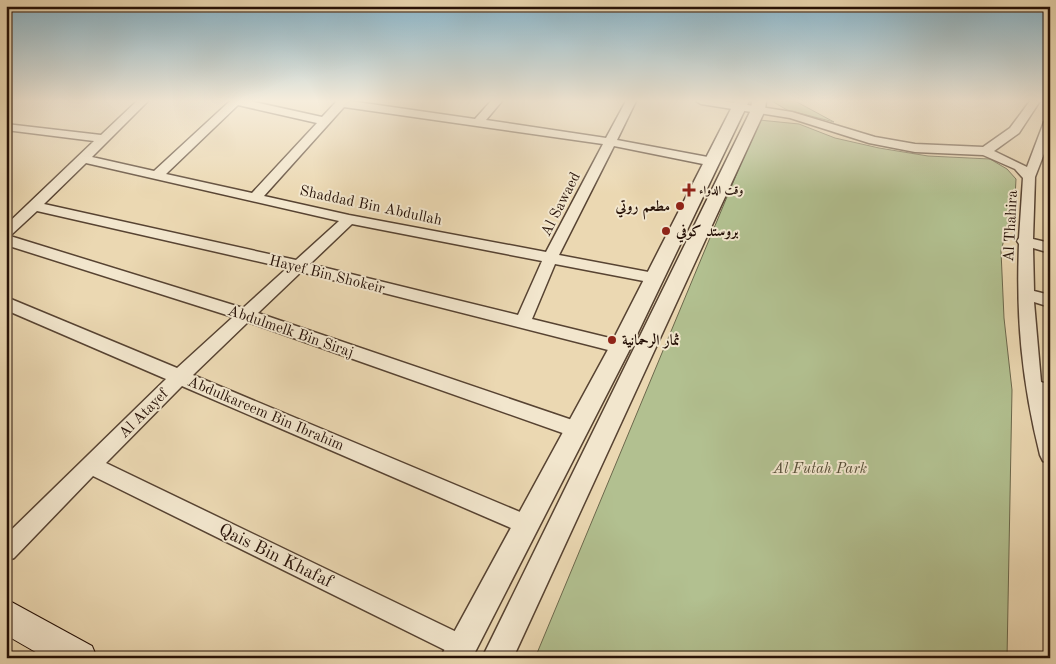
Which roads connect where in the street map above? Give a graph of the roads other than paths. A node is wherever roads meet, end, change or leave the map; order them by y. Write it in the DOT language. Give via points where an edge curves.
graph roads {
  1 [pos="46,132"];
  2 [pos="110,132"];
  3 [pos="203,132"];
  4 [pos="315,132"];
  5 [pos="540,132"];
  6 [pos="615,132"];
  7 [pos="733,132"];
  8 [pos="740,132"];
  9 [pos="847,132"];
  10 [pos="1013,132"];
  11 [pos="1046,132"];
  12 [pos="103,139"];
  13 [pos="610,142"];
  14 [pos="985,151"];
  15 [pos="83,159"];
  16 [pos="712,162"];
  17 [pos="157,176"];
  18 [pos="1029,177"];
  19 [pos="256,197"];
  20 [pos="34,206"];
  21 [pos="349,219"];
  22 [pos="6,233"];
  23 [pos="6,240"];
  24 [pos="1024,241"];
  25 [pos="1050,248"];
  26 [pos="551,257"];
  27 [pos="299,266"];
  28 [pos="654,278"];
  29 [pos="1025,294"];
  30 [pos="1050,301"];
  31 [pos="6,303"];
  32 [pos="246,315"];
  33 [pos="522,323"];
  34 [pos="615,355"];
  35 [pos="632,374"];
  36 [pos="180,376"];
  37 [pos="1033,386"];
  38 [pos="1050,393"];
  39 [pos="592,397"];
  40 [pos="614,412"];
  41 [pos="574,429"];
  42 [pos="1050,456"];
  43 [pos="91,465"];
  44 [pos="525,524"];
  45 [pos="6,550"];
  46 [pos="6,616"];
  47 [pos="458,652"];
  48 [pos="80,658"];
  49 [pos="497,658"];
  1 -- 12 [label="street"];
  2 -- 12 [label="street"];
  3 -- 17 [label="street"];
  4 -- 19 [label="street"];
  5 -- 13 [label="street"];
  6 -- 13 [label="street, Al Sawaed"];
  7 -- 16 [label="street"];
  8 -- 35 [label="street"];
  9 -- 14 [label="street, Al Thahira" via="915,148"];
  10 -- 14 [label="street"];
  11 -- 18 [label="street"];
  12 -- 15 [label="street"];
  13 -- 16 [label="street"];
  13 -- 26 [label="street, Al Sawaed"];
  14 -- 18 [label="street, Al Thahira" via="1019,166"];
  15 -- 17 [label="street, Shaddad Bin Abdullah"];
  15 -- 20 [label="street"];
  16 -- 28 [label="street"];
  17 -- 19 [label="street, Shaddad Bin Abdullah"];
  18 -- 24 [label="street, Al Thahira"];
  19 -- 21 [label="street, Shaddad Bin Abdullah"];
  20 -- 22 [label="street"];
  20 -- 27 [label="street, Hayef Bin Shokeir"];
  21 -- 26 [label="street, Shaddad Bin Abdullah"];
  21 -- 27 [label="street, Al Atayef"];
  23 -- 32 [label="street, Abdulmelk Bin Siraj"];
  24 -- 25 [label="street"];
  24 -- 29 [label="street, Al Thahira"];
  26 -- 28 [label="street, Shaddad Bin Abdullah"];
  26 -- 33 [label="street, Al Sawaed"];
  27 -- 32 [label="street, Al Atayef"];
  27 -- 33 [label="street, Hayef Bin Shokeir"];
  28 -- 34 [label="street"];
  29 -- 30 [label="street"];
  29 -- 37 [label="street, Al Thahira"];
  31 -- 36 [label="street, Abdulkareem Bin Ibrahim"];
  32 -- 36 [label="street, Al Atayef"];
  32 -- 41 [label="street, Abdulmelk Bin Siraj"];
  33 -- 34 [label="street, Hayef Bin Shokeir"];
  34 -- 35 [label="street" via="609,372 614,379 622,381"];
  34 -- 39 [label="street"];
  35 -- 40 [label="street"];
  36 -- 43 [label="street, Al Atayef"];
  36 -- 44 [label="street, Abdulkareem Bin Ibrahim"];
  37 -- 38 [label="street"];
  37 -- 42 [label="street, Al Thahira"];
  39 -- 40 [label="street" via="600,394 610,397 615,406"];
  39 -- 41 [label="street"];
  40 -- 49 [label="street"];
  41 -- 44 [label="street"];
  43 -- 45 [label="street, Al Atayef"];
  43 -- 47 [label="street, Qais Bin Khafaf"];
  44 -- 47 [label="street"];
  46 -- 48 [label="main road"];
}
